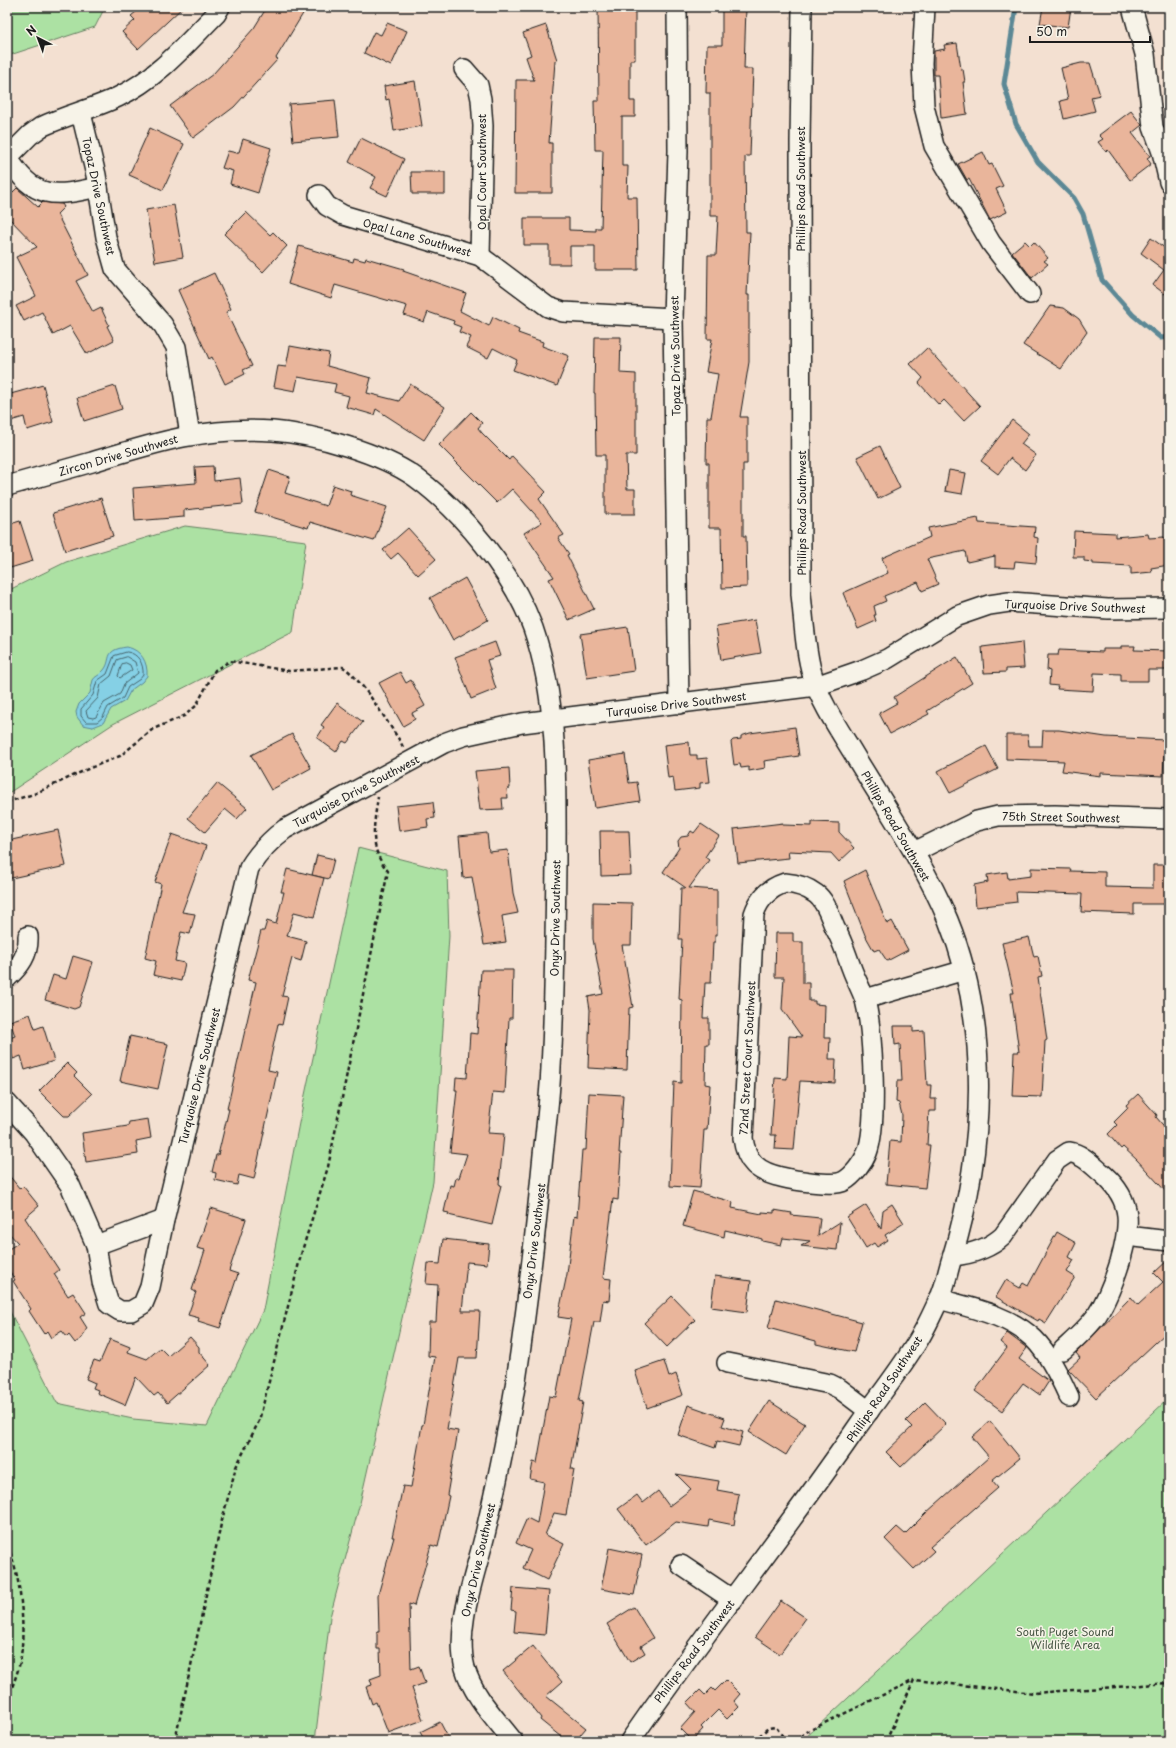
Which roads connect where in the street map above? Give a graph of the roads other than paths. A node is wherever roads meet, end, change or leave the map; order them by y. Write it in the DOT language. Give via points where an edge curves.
graph roads {
  1 [pos="220,7"];
  2 [pos="677,7"];
  3 [pos="802,7"];
  4 [pos="925,7"];
  5 [pos="1132,7"];
  6 [pos="464,69"];
  7 [pos="81,113"];
  8 [pos="7,158"];
  9 [pos="1169,182"];
  10 [pos="98,187"];
  11 [pos="319,195"];
  12 [pos="480,256"];
  13 [pos="1030,294"];
  14 [pos="673,318"];
  15 [pos="190,435"];
  16 [pos="7,486"];
  17 [pos="1169,608"];
  18 [pos="816,686"];
  19 [pos="679,704"];
  20 [pos="552,719"];
  21 [pos="1169,819"];
  22 [pos="914,852"];
  23 [pos="28,936"];
  24 [pos="965,970"];
  25 [pos="7,978"];
  26 [pos="865,999"];
  27 [pos="7,1103"];
  28 [pos="164,1220"];
  29 [pos="1127,1236"];
  30 [pos="1169,1241"];
  31 [pos="96,1245"];
  32 [pos="953,1256"];
  33 [pos="939,1299"];
  34 [pos="1063,1350"];
  35 [pos="727,1363"];
  36 [pos="1069,1396"];
  37 [pos="868,1411"];
  38 [pos="681,1565"];
  39 [pos="733,1600"];
  40 [pos="513,1741"];
  41 [pos="630,1741"];
  1 -- 7 [label="street" via="161,70 119,97"];
  2 -- 14 [label="street, Topaz Drive Southwest" via="678,151"];
  3 -- 18 [label="street, Phillips Road Southwest" via="801,594 808,658"];
  4 -- 13 [label="street" via="922,63 924,106 934,146 991,243"];
  5 -- 9 [label="street" via="1145,54 1154,127"];
  6 -- 12 [label="street, Opal Court Southwest" via="478,85 481,99 483,126"];
  7 -- 8 [label="street" via="41,127"];
  7 -- 10 [label="street, Topaz Drive Southwest"];
  8 -- 10 [label="street" via="23,180 45,191 58,194"];
  10 -- 15 [label="street, Topaz Drive Southwest" via="106,237 115,269 163,325 176,347"];
  11 -- 12 [label="street, Opal Lane Southwest" via="327,206 343,215"];
  12 -- 14 [label="street, Opal Lane Southwest" via="548,307 563,312"];
  14 -- 19 [label="street, Topaz Drive Southwest"];
  15 -- 16 [label="street, Zircon Drive Southwest" via="150,443"];
  15 -- 20 [label="street, Zircon Drive Southwest" via="250,431 296,434 355,450 397,467 414,477 466,524 501,565 531,623 543,660"];
  17 -- 18 [label="street, Turquoise Drive Southwest" via="1108,609 1009,602 989,604 958,616 887,659"];
  18 -- 19 [label="street, Turquoise Drive Southwest"];
  18 -- 22 [label="street, Phillips Road Southwest" via="832,718"];
  19 -- 20 [label="street, Turquoise Drive Southwest"];
  20 -- 28 [label="street, Turquoise Drive Southwest" via="497,727 444,744 285,829 270,840 257,855 249,868"];
  20 -- 40 [label="street, Onyx Drive Southwest" via="556,888 551,1069 535,1245 516,1378 486,1528 462,1627 463,1658 468,1677 485,1705"];
  21 -- 22 [label="street, 75th Street Southwest" via="998,816 977,821"];
  22 -- 24 [label="street, Phillips Road Southwest" via="948,920"];
  23 -- 25 [label="street" via="29,945 25,957"];
  24 -- 26 [label="street"];
  24 -- 32 [label="street, Phillips Road Southwest" via="975,1020 978,1113 965,1212"];
  26 -- 26 [label="street, 72nd Street Court Southwest" via="822,900 816,894 795,884 780,885 766,894 757,905 754,914 743,1138 744,1151 748,1159 768,1174 803,1182 844,1182 858,1168 867,1153 872,1112 872,1052"];
  27 -- 31 [label="street, Turquoise Drive Southwest" via="34,1133 70,1185"];
  28 -- 31 [label="street"];
  28 -- 31 [label="street, Turquoise Drive Southwest" via="150,1287 143,1304 131,1310 120,1311 109,1304 102,1282"];
  29 -- 30 [label="street"];
  29 -- 32 [label="street" via="1125,1203 1112,1182 1084,1158 1069,1152 1057,1160 994,1245 970,1254"];
  29 -- 34 [label="street" via="1113,1287 1087,1327"];
  32 -- 33 [label="street, Phillips Road Southwest"];
  33 -- 36 [label="street" via="998,1316 1019,1327 1035,1339"];
  33 -- 37 [label="street, Phillips Road Southwest" via="916,1344"];
  35 -- 37 [label="street" via="830,1384"];
  37 -- 39 [label="street, Phillips Road Southwest"];
  38 -- 39 [label="street"];
  39 -- 41 [label="street, Phillips Road Southwest"];
}
